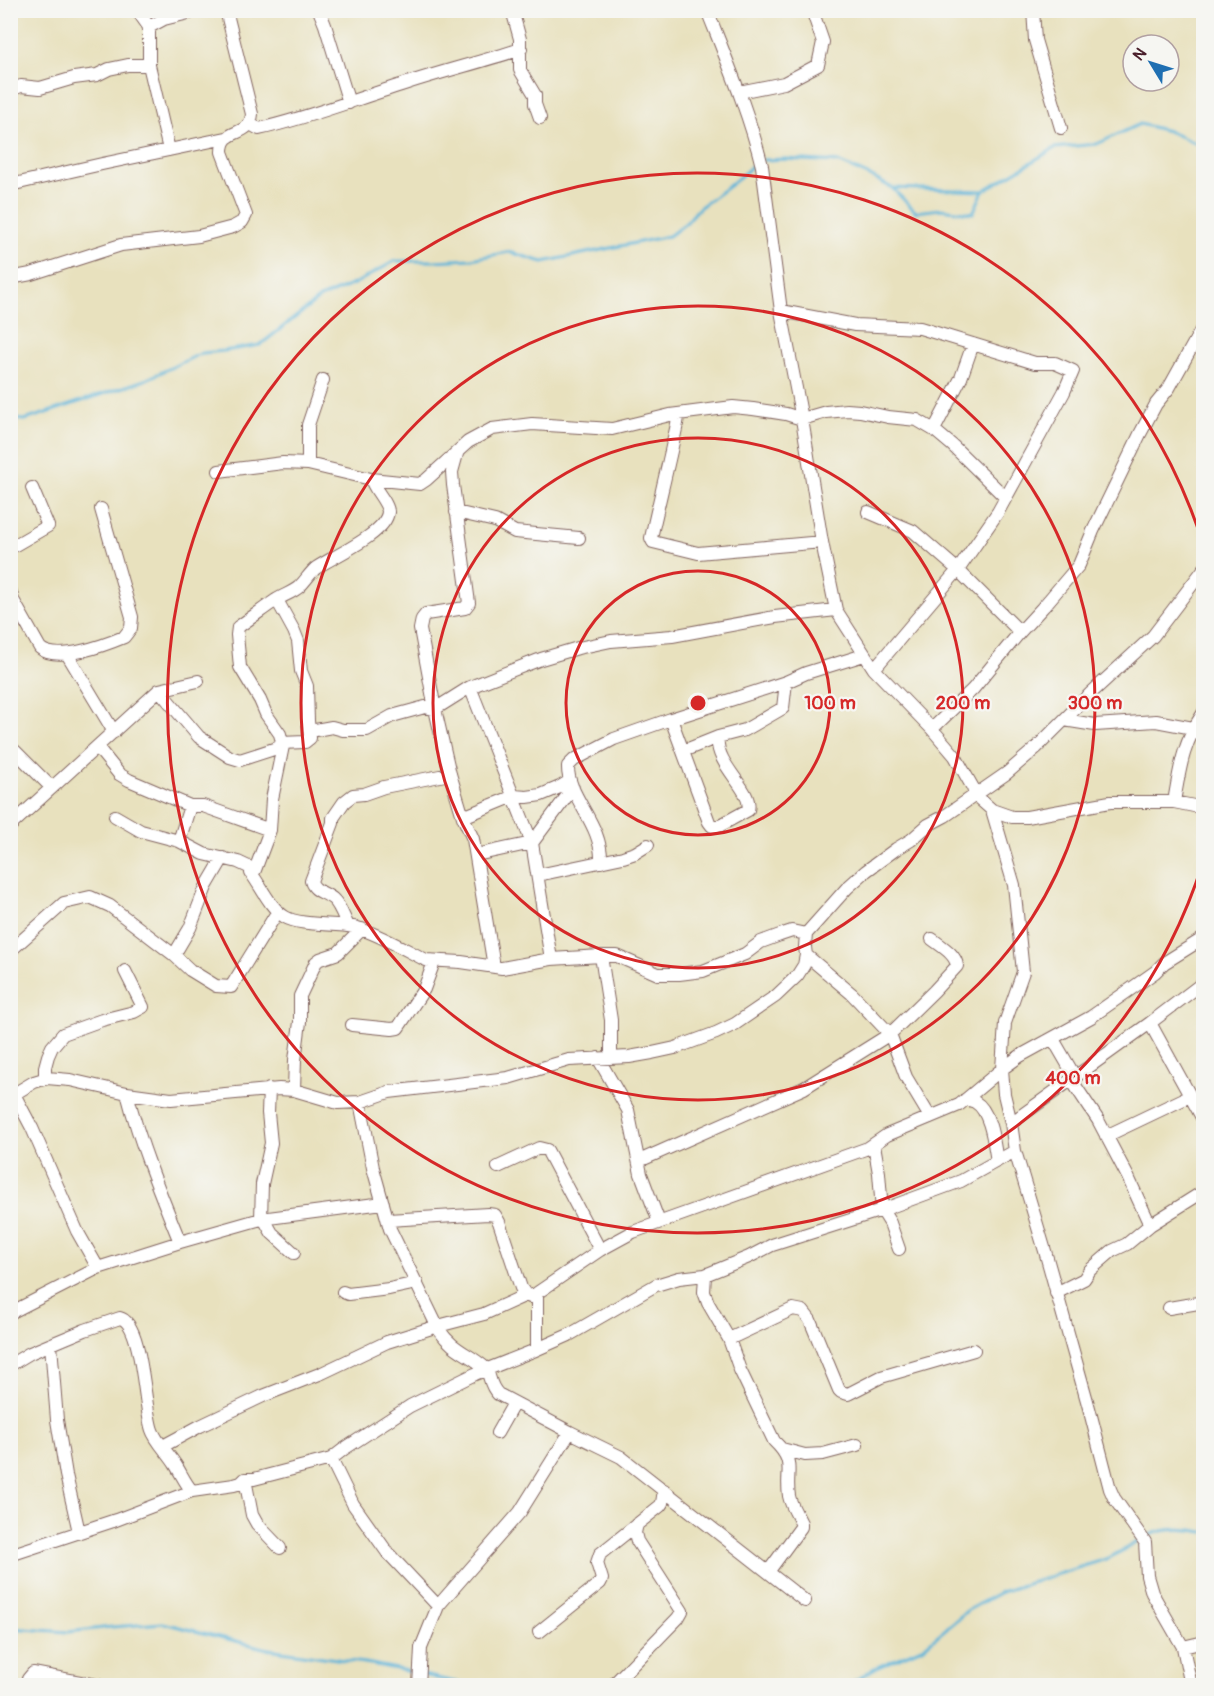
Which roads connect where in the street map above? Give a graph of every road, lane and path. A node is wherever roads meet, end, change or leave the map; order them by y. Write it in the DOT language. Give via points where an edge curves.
graph roads {
  1 [pos="137,10"];
  2 [pos="201,10"];
  3 [pos="226,10"];
  4 [pos="319,10"];
  5 [pos="512,10"];
  6 [pos="707,10"];
  7 [pos="812,10"];
  8 [pos="1033,10"];
  9 [pos="149,27"];
  10 [pos="521,49"];
  11 [pos="149,65"];
  12 [pos="10,90"];
  13 [pos="739,92"];
  14 [pos="348,103"];
  15 [pos="540,118"];
  16 [pos="250,124"];
  17 [pos="1061,128"];
  18 [pos="226,138"];
  19 [pos="169,150"];
  20 [pos="10,185"];
  21 [pos="10,278"];
  22 [pos="781,311"];
  23 [pos="1203,325"];
  24 [pos="973,344"];
  25 [pos="323,380"];
  26 [pos="678,414"];
  27 [pos="802,419"];
  28 [pos="934,430"];
  29 [pos="457,452"];
  30 [pos="308,464"];
  31 [pos="219,471"];
  32 [pos="371,479"];
  33 [pos="32,488"];
  34 [pos="1005,497"];
  35 [pos="101,509"];
  36 [pos="456,512"];
  37 [pos="868,512"];
  38 [pos="579,538"];
  39 [pos="822,542"];
  40 [pos="10,548"];
  41 [pos="1203,569"];
  42 [pos="958,570"];
  43 [pos="11,597"];
  44 [pos="277,600"];
  45 [pos="836,610"];
  46 [pos="1020,632"];
  47 [pos="67,654"];
  48 [pos="864,655"];
  49 [pos="874,669"];
  50 [pos="198,681"];
  51 [pos="786,682"];
  52 [pos="470,687"];
  53 [pos="159,690"];
  54 [pos="435,709"];
  55 [pos="1203,712"];
  56 [pos="671,719"];
  57 [pos="1064,720"];
  58 [pos="1193,728"];
  59 [pos="932,729"];
  60 [pos="310,731"];
  61 [pos="114,732"];
  62 [pos="718,737"];
  63 [pos="282,744"];
  64 [pos="98,748"];
  65 [pos="12,751"];
  66 [pos="683,751"];
  67 [pos="450,774"];
  68 [pos="572,784"];
  69 [pos="51,787"];
  70 [pos="975,795"];
  71 [pos="514,796"];
  72 [pos="1174,802"];
  73 [pos="189,806"];
  74 [pos="1203,808"];
  75 [pos="992,810"];
  76 [pos="116,816"];
  77 [pos="463,817"];
  78 [pos="10,826"];
  79 [pos="270,830"];
  80 [pos="179,842"];
  81 [pos="532,843"];
  82 [pos="648,845"];
  83 [pos="476,855"];
  84 [pos="223,858"];
  85 [pos="601,862"];
  86 [pos="255,870"];
  87 [pos="538,876"];
  88 [pos="278,911"];
  89 [pos="348,926"];
  90 [pos="362,929"];
  91 [pos="806,934"];
  92 [pos="1203,938"];
  93 [pos="932,939"];
  94 [pos="10,951"];
  95 [pos="174,955"];
  96 [pos="806,955"];
  97 [pos="601,956"];
  98 [pos="551,959"];
  99 [pos="434,962"];
  100 [pos="494,967"];
  101 [pos="125,971"];
  102 [pos="1203,982"];
  103 [pos="1150,1023"];
  104 [pos="352,1025"];
  105 [pos="890,1034"];
  106 [pos="1053,1039"];
  107 [pos="598,1058"];
  108 [pos="611,1058"];
  109 [pos="1002,1069"];
  110 [pos="45,1079"];
  111 [pos="1072,1081"];
  112 [pos="269,1089"];
  113 [pos="294,1090"];
  114 [pos="12,1092"];
  115 [pos="127,1093"];
  116 [pos="1190,1096"];
  117 [pos="966,1100"];
  118 [pos="360,1102"];
  119 [pos="930,1117"];
  120 [pos="1203,1121"];
  121 [pos="1011,1123"];
  122 [pos="1106,1136"];
  123 [pos="874,1145"];
  124 [pos="1015,1151"];
  125 [pos="639,1161"];
  126 [pos="997,1161"];
  127 [pos="498,1167"];
  128 [pos="1201,1193"];
  129 [pos="383,1203"];
  130 [pos="882,1210"];
  131 [pos="262,1219"];
  132 [pos="388,1220"];
  133 [pos="659,1222"];
  134 [pos="1150,1225"];
  135 [pos="180,1242"];
  136 [pos="899,1249"];
  137 [pos="600,1250"];
  138 [pos="294,1252"];
  139 [pos="98,1268"];
  140 [pos="705,1275"];
  141 [pos="417,1283"];
  142 [pos="343,1292"];
  143 [pos="1056,1293"];
  144 [pos="531,1294"];
  145 [pos="1203,1302"];
  146 [pos="1169,1308"];
  147 [pos="10,1312"];
  148 [pos="438,1326"];
  149 [pos="729,1339"];
  150 [pos="51,1345"];
  151 [pos="537,1349"];
  152 [pos="974,1350"];
  153 [pos="11,1360"];
  154 [pos="486,1369"];
  155 [pos="514,1403"];
  156 [pos="570,1432"];
  157 [pos="497,1433"];
  158 [pos="857,1445"];
  159 [pos="163,1446"];
  160 [pos="782,1449"];
  161 [pos="331,1459"];
  162 [pos="245,1479"];
  163 [pos="664,1490"];
  164 [pos="192,1491"];
  165 [pos="637,1524"];
  166 [pos="79,1532"];
  167 [pos="280,1548"];
  168 [pos="10,1555"];
  169 [pos="768,1572"];
  170 [pos="805,1601"];
  171 [pos="438,1606"];
  172 [pos="539,1632"];
  173 [pos="1203,1642"];
  174 [pos="1183,1647"];
  175 [pos="28,1686"];
  176 [pos="101,1686"];
  177 [pos="419,1686"];
  178 [pos="612,1686"];
  179 [pos="1191,1686"];
  1 -- 9 [label="street"];
  2 -- 9 [label="street"];
  3 -- 16 [label="street" via="252,114"];
  4 -- 14 [label="street"];
  5 -- 10 [label="street"];
  6 -- 13 [label="street"];
  7 -- 13 [label="street" via="823,42 818,65 784,82"];
  8 -- 17 [label="street" via="1035,40"];
  9 -- 11 [label="street"];
  10 -- 14 [label="street"];
  10 -- 15 [label="street" via="520,70 535,95"];
  11 -- 12 [label="street" via="128,65 40,88 21,86"];
  11 -- 19 [label="street"];
  13 -- 22 [label="street" via="762,166"];
  14 -- 16 [label="street" via="259,129"];
  16 -- 18 [label="street"];
  18 -- 19 [label="street"];
  18 -- 21 [label="street" via="222,152 246,215 243,222 199,236 121,244"];
  19 -- 20 [label="street"];
  22 -- 24 [label="street" via="855,325 920,328"];
  22 -- 27 [label="street"];
  23 -- 46 [label="street" via="1169,388 1150,414 1079,565"];
  24 -- 28 [label="street" via="961,378"];
  24 -- 34 [label="street" via="1073,371"];
  25 -- 30 [label="street" via="308,425"];
  26 -- 27 [label="street" via="733,407"];
  26 -- 29 [label="street" via="612,429 532,424 492,429"];
  26 -- 39 [label="street" via="653,542 698,553"];
  27 -- 28 [label="street" via="826,412 860,411 917,420"];
  27 -- 39 [label="street"];
  28 -- 34 [label="street"];
  29 -- 32 [label="street" via="420,484"];
  29 -- 36 [label="street" via="452,472"];
  30 -- 31 [label="street"];
  30 -- 32 [label="street"];
  32 -- 44 [label="street" via="388,509 383,523"];
  33 -- 40 [label="street" via="48,526"];
  34 -- 42 [label="street"];
  35 -- 47 [label="street" via="132,617 131,628 117,640"];
  36 -- 38 [label="street" via="495,521 515,532"];
  36 -- 54 [label="street" via="469,603 465,608 426,615 420,629"];
  37 -- 42 [label="street" via="913,531"];
  39 -- 45 [label="street"];
  41 -- 57 [label="street" via="1153,636"];
  42 -- 46 [label="street"];
  42 -- 49 [label="street"];
  43 -- 47 [label="street" via="42,651"];
  44 -- 60 [label="street" via="298,640"];
  44 -- 63 [label="street" via="238,627 237,635 240,668"];
  45 -- 48 [label="street"];
  45 -- 52 [label="street" via="578,648"];
  46 -- 59 [label="street"];
  47 -- 61 [label="street"];
  48 -- 49 [label="street"];
  48 -- 51 [label="street"];
  49 -- 59 [label="street"];
  50 -- 53 [label="street"];
  51 -- 56 [label="street"];
  51 -- 62 [label="street" via="783,708 745,730"];
  52 -- 54 [label="street"];
  52 -- 71 [label="street"];
  53 -- 61 [label="street"];
  53 -- 63 [label="street" via="199,737 230,757 240,760"];
  54 -- 60 [label="street" via="425,707 392,716 367,730 333,727"];
  54 -- 67 [label="street"];
  55 -- 58 [label="street"];
  56 -- 66 [label="street"];
  56 -- 68 [label="street" via="614,739 574,760 568,766"];
  57 -- 58 [label="street" via="1095,725 1156,721"];
  57 -- 70 [label="street" via="1007,773"];
  58 -- 72 [label="street" via="1183,752"];
  59 -- 70 [label="street" via="955,756"];
  60 -- 63 [label="street" via="305,742"];
  61 -- 64 [label="street"];
  62 -- 66 [label="street"];
  62 -- 66 [label="street" via="719,753 750,804 748,810 719,826 709,822"];
  63 -- 79 [label="street"];
  64 -- 69 [label="street"];
  64 -- 73 [label="street" via="119,774"];
  65 -- 69 [label="street"];
  67 -- 77 [label="street"];
  67 -- 89 [label="street" via="353,795 333,818 310,881 315,889 336,902"];
  68 -- 71 [label="street" via="541,795"];
  68 -- 81 [label="street"];
  68 -- 85 [label="street" via="599,839"];
  69 -- 78 [label="street"];
  70 -- 75 [label="street"];
  70 -- 91 [label="street" via="866,871"];
  71 -- 77 [label="street"];
  71 -- 81 [label="street"];
  72 -- 74 [label="street"];
  72 -- 75 [label="street" via="1110,802 1026,817"];
  73 -- 79 [label="street" via="203,806"];
  73 -- 80 [label="street"];
  75 -- 109 [label="street" via="1014,885 1023,972 1005,1023"];
  76 -- 80 [label="street" via="141,831"];
  77 -- 83 [label="street"];
  79 -- 86 [label="street"];
  80 -- 84 [label="street"];
  81 -- 83 [label="street"];
  81 -- 87 [label="street"];
  82 -- 85 [label="street" via="635,853"];
  83 -- 100 [label="street"];
  84 -- 86 [label="street"];
  84 -- 95 [label="street"];
  85 -- 87 [label="street"];
  86 -- 88 [label="street" via="251,873"];
  87 -- 98 [label="street"];
  88 -- 89 [label="street" via="296,921"];
  88 -- 95 [label="street" via="231,987 216,986"];
  89 -- 90 [label="street"];
  90 -- 99 [label="street"];
  90 -- 113 [label="street" via="338,953 316,962 300,996"];
  91 -- 96 [label="street"];
  91 -- 97 [label="street" via="792,931 703,971 679,974 658,974 626,958"];
  92 -- 106 [label="street"];
  93 -- 105 [label="street" via="954,957 957,966"];
  94 -- 95 [label="street" via="64,903 90,897 110,906"];
  96 -- 105 [label="street" via="852,994"];
  96 -- 108 [label="street" via="798,976 789,985 735,1024 675,1048"];
  97 -- 98 [label="street"];
  97 -- 108 [label="street" via="611,1020"];
  98 -- 100 [label="street"];
  99 -- 100 [label="street"];
  99 -- 104 [label="street" via="424,989 398,1028"];
  101 -- 110 [label="street" via="143,1007 63,1034 48,1056"];
  102 -- 103 [label="street"];
  103 -- 111 [label="street"];
  103 -- 116 [label="street"];
  105 -- 119 [label="street" via="906,1077"];
  105 -- 125 [label="street" via="804,1088"];
  106 -- 109 [label="street"];
  106 -- 111 [label="street" via="1071,1070"];
  107 -- 108 [label="street"];
  107 -- 118 [label="street" via="559,1062 508,1078 389,1092"];
  107 -- 125 [label="street" via="628,1110"];
  109 -- 117 [label="street"];
  109 -- 121 [label="street"];
  110 -- 114 [label="street"];
  110 -- 115 [label="street" via="70,1080"];
  111 -- 121 [label="street"];
  111 -- 122 [label="street"];
  112 -- 113 [label="street"];
  112 -- 115 [label="street" via="184,1099"];
  112 -- 131 [label="street" via="270,1150 262,1179"];
  113 -- 118 [label="street" via="338,1103"];
  114 -- 139 [label="street"];
  115 -- 135 [label="street" via="138,1133"];
  116 -- 120 [label="street"];
  116 -- 122 [label="street"];
  117 -- 119 [label="street"];
  117 -- 126 [label="street" via="975,1101 985,1111"];
  118 -- 129 [label="street"];
  119 -- 123 [label="street" via="887,1135"];
  121 -- 124 [label="street"];
  122 -- 134 [label="street"];
  123 -- 130 [label="street"];
  123 -- 133 [label="street"];
  124 -- 126 [label="street"];
  124 -- 143 [label="street"];
  125 -- 133 [label="street"];
  126 -- 130 [label="street" via="961,1180"];
  127 -- 137 [label="street" via="539,1148 547,1150"];
  128 -- 134 [label="street"];
  129 -- 131 [label="street"];
  129 -- 132 [label="street"];
  130 -- 136 [label="street"];
  130 -- 140 [label="street" via="772,1245"];
  131 -- 135 [label="street"];
  131 -- 138 [label="street"];
  132 -- 141 [label="street"];
  132 -- 144 [label="street" via="495,1215 521,1288"];
  133 -- 137 [label="street"];
  134 -- 143 [label="street" via="1112,1251 1084,1279"];
  135 -- 139 [label="street"];
  137 -- 144 [label="street"];
  139 -- 147 [label="street"];
  140 -- 149 [label="street" via="708,1303"];
  140 -- 151 [label="street" via="656,1286"];
  141 -- 142 [label="street"];
  141 -- 148 [label="street"];
  143 -- 174 [label="street" via="1110,1489 1145,1545 1152,1593"];
  144 -- 148 [label="street" via="484,1314"];
  144 -- 151 [label="street"];
  145 -- 146 [label="street"];
  148 -- 154 [label="street" via="452,1345"];
  148 -- 159 [label="street" via="387,1342 263,1396"];
  149 -- 152 [label="street" via="793,1309 803,1311 839,1389 848,1394 881,1377"];
  149 -- 160 [label="street" via="774,1441"];
  150 -- 153 [label="street"];
  150 -- 159 [label="street" via="112,1320 128,1321 137,1343 152,1432"];
  150 -- 166 [label="street" via="57,1420"];
  151 -- 154 [label="street"];
  154 -- 155 [label="street" via="493,1389"];
  154 -- 161 [label="street" via="410,1406"];
  155 -- 156 [label="street"];
  155 -- 157 [label="street"];
  156 -- 163 [label="street" via="621,1457"];
  156 -- 171 [label="street" via="520,1512"];
  158 -- 160 [label="street" via="805,1455"];
  159 -- 164 [label="street"];
  160 -- 169 [label="street" via="788,1465 790,1499 801,1527"];
  161 -- 162 [label="street"];
  161 -- 171 [label="street" via="353,1504 387,1552"];
  162 -- 164 [label="street" via="234,1485"];
  162 -- 167 [label="street" via="252,1515"];
  163 -- 165 [label="street" via="660,1506"];
  163 -- 169 [label="street"];
  164 -- 166 [label="street"];
  165 -- 172 [label="street" via="600,1554 600,1583"];
  165 -- 178 [label="street" via="637,1541 682,1611"];
  166 -- 168 [label="street"];
  169 -- 170 [label="street"];
  171 -- 177 [label="street" via="421,1648"];
  173 -- 174 [label="street"];
  174 -- 179 [label="street"];
  175 -- 176 [label="street" via="33,1673"];
}
